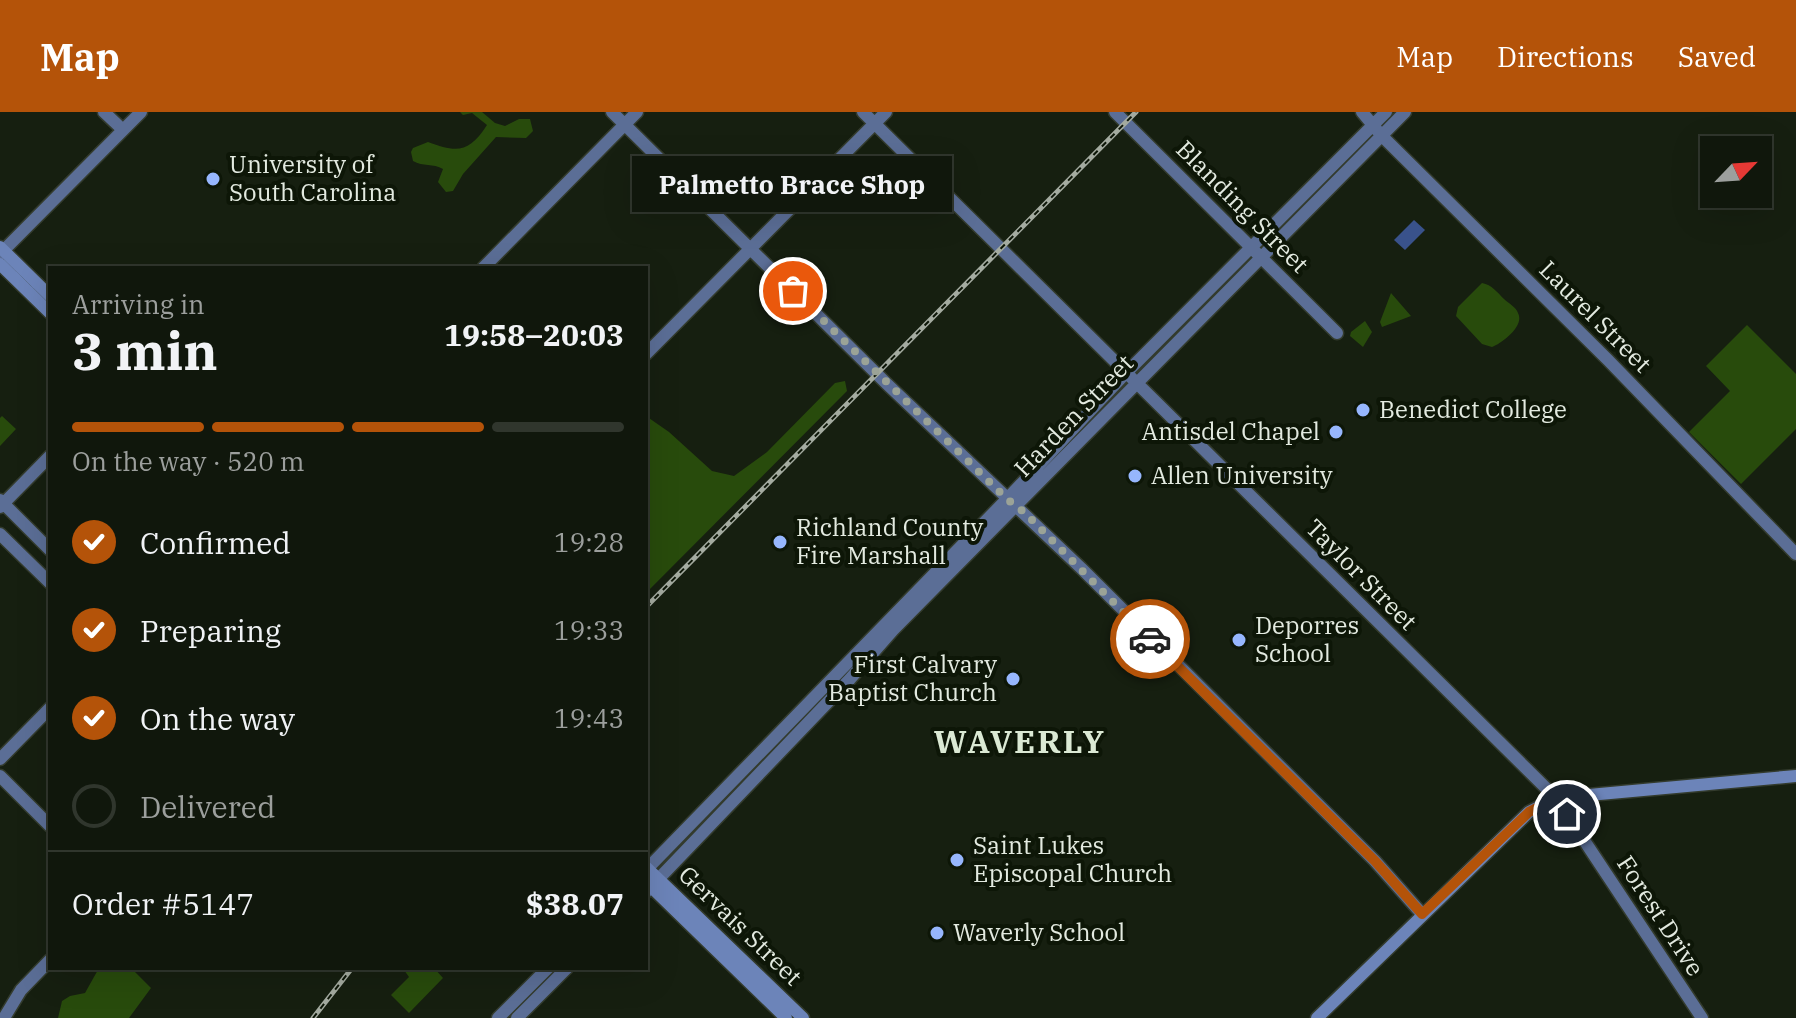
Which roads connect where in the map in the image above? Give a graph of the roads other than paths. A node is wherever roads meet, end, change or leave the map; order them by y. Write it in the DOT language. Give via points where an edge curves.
graph roads {
  1 [pos="104,112"];
  2 [pos="141,112"];
  3 [pos="612,112"];
  4 [pos="637,112"];
  5 [pos="863,112"];
  6 [pos="886,112"];
  7 [pos="1115,112"];
  8 [pos="1362,112"];
  9 [pos="1386,112"];
  10 [pos="1405,112"];
  11 [pos="875,123"];
  12 [pos="625,125"];
  13 [pos="1378,129"];
  14 [pos="123,130"];
  15 [pos="750,248"];
  16 [pos="1256,252"];
  17 [pos="1,254"];
  18 [pos="485,266"];
  19 [pos="48,294"];
  20 [pos="48,311"];
  21 [pos="1337,333"];
  22 [pos="648,352"];
  23 [pos="1126,373"];
  24 [pos="1136,383"];
  25 [pos="48,458"];
  26 [pos="1,503"];
  27 [pos="1012,503"];
  28 [pos="0,534"];
  29 [pos="48,548"];
  30 [pos="1796,554"];
  31 [pos="48,580"];
  32 [pos="48,710"];
  33 [pos="0,759"];
  34 [pos="0,776"];
  35 [pos="1796,776"];
  36 [pos="1556,798"];
  37 [pos="48,824"];
  38 [pos="649,878"];
  39 [pos="1422,914"];
  40 [pos="48,962"];
  41 [pos="546,970"];
  42 [pos="565,970"];
  43 [pos="4,1018"];
  44 [pos="498,1018"];
  45 [pos="517,1018"];
  46 [pos="786,1018"];
  47 [pos="803,1018"];
  48 [pos="1317,1018"];
  49 [pos="1702,1018"];
  1 -- 14 [label="street"];
  2 -- 14 [label="street"];
  3 -- 12 [label="street"];
  4 -- 12 [label="street"];
  5 -- 11 [label="street, Taylor Street"];
  6 -- 11 [label="street"];
  7 -- 16 [label="street, Blanding Street"];
  8 -- 13 [label="street, Laurel Street"];
  9 -- 13 [label="street, Harden Street"];
  10 -- 13 [label="street, Harden Street"];
  11 -- 15 [label="street"];
  11 -- 23 [label="street, Taylor Street"];
  12 -- 15 [label="street"];
  12 -- 18 [label="street"];
  13 -- 16 [label="street, Harden Street"];
  13 -- 30 [label="street, Laurel Street"];
  14 -- 17 [label="street"];
  15 -- 22 [label="street"];
  15 -- 27 [label="street"];
  16 -- 21 [label="street, Blanding Street"];
  16 -- 23 [label="street, Harden Street"];
  16 -- 24 [label="street, Harden Street"];
  17 -- 19 [label="main road"];
  17 -- 20 [label="main road"];
  23 -- 24 [label="street, Taylor Street"];
  23 -- 27 [label="street, Harden Street"];
  24 -- 27 [label="street, Harden Street"];
  24 -- 36 [label="street, Taylor Street"];
  25 -- 26 [label="street"];
  26 -- 29 [label="street"];
  27 -- 38 [label="street, Harden Street" via="840,689"];
  27 -- 39 [label="street" via="1375,861"];
  28 -- 31 [label="street"];
  32 -- 33 [label="street"];
  34 -- 37 [label="street"];
  35 -- 36 [label="main road"];
  36 -- 39 [label="main road" via="1529,812"];
  36 -- 49 [label="street, Forest Drive"];
  38 -- 46 [label="main road, Gervais Street"];
  38 -- 47 [label="main road, Gervais Street"];
  39 -- 48 [label="main road"];
  40 -- 43 [label="street"];
  41 -- 44 [label="street"];
  42 -- 45 [label="street"];
}
